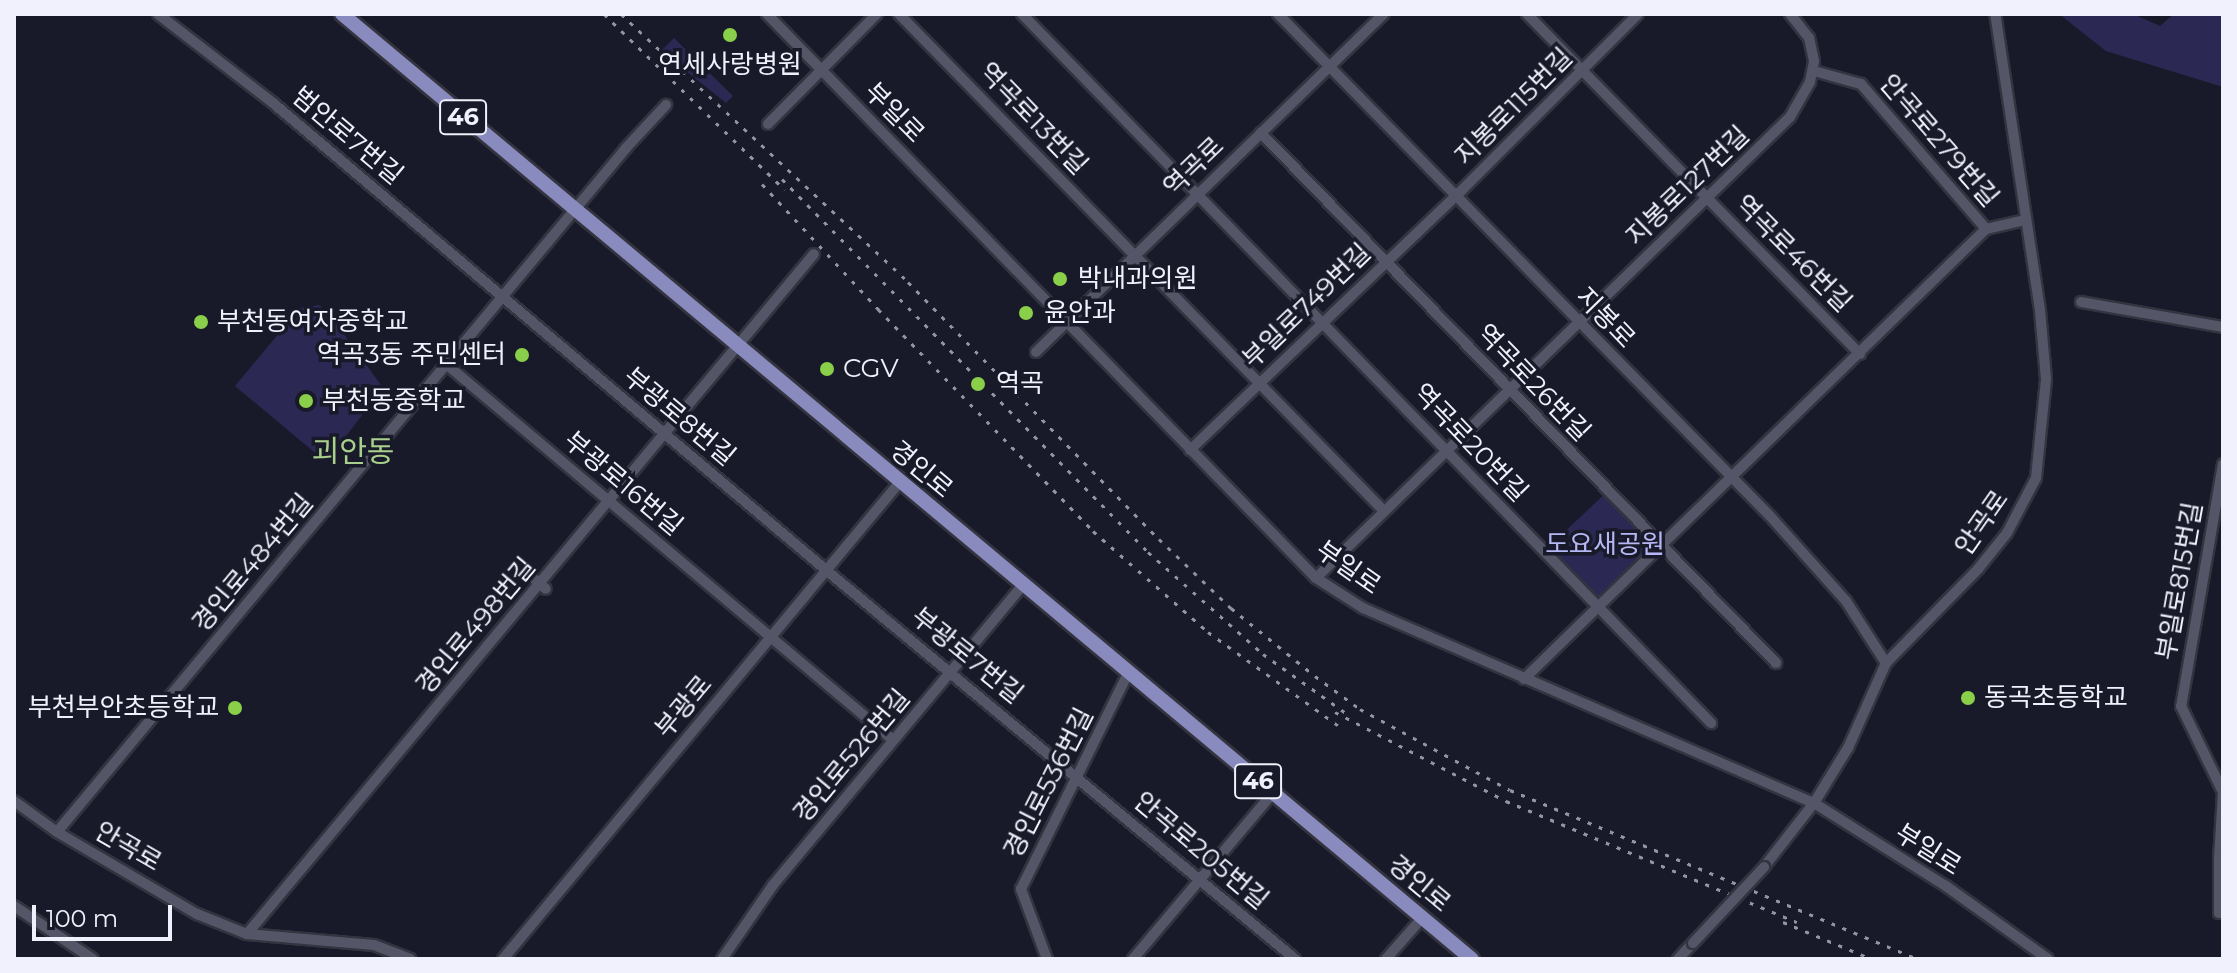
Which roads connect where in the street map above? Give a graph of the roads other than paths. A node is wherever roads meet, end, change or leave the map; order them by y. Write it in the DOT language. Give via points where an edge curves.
graph roads {
  1 [pos="158,14"];
  2 [pos="342,14"];
  3 [pos="767,14"];
  4 [pos="877,14"];
  5 [pos="899,14"];
  6 [pos="1022,14"];
  7 [pos="1278,14"];
  8 [pos="1384,14"];
  9 [pos="1527,14"];
  10 [pos="1638,14"];
  11 [pos="1790,14"];
  12 [pos="1995,14"];
  13 [pos="1329,67"];
  14 [pos="1583,70"];
  15 [pos="822,71"];
  16 [pos="1814,71"];
  17 [pos="666,105"];
  18 [pos="768,124"];
  19 [pos="1261,133"];
  20 [pos="1198,194"];
  21 [pos="1454,194"];
  22 [pos="1708,199"];
  23 [pos="574,211"];
  24 [pos="2025,220"];
  25 [pos="1986,229"];
  26 [pos="814,254"];
  27 [pos="1135,255"];
  28 [pos="1384,262"];
  29 [pos="504,296"];
  30 [pos="2081,302"];
  31 [pos="1068,320"];
  32 [pos="1322,322"];
  33 [pos="1578,322"];
  34 [pos="2223,327"];
  35 [pos="738,345"];
  36 [pos="1036,352"];
  37 [pos="1860,354"];
  38 [pos="446,364"];
  39 [pos="1260,382"];
  40 [pos="1508,389"];
  41 [pos="664,433"];
  42 [pos="1447,449"];
  43 [pos="1190,450"];
  44 [pos="2223,464"];
  45 [pos="1730,477"];
  46 [pos="899,483"];
  47 [pos="608,501"];
  48 [pos="1384,511"];
  49 [pos="2218,513"];
  50 [pos="1660,545"];
  51 [pos="826,570"];
  52 [pos="1316,578"];
  53 [pos="1022,586"];
  54 [pos="1596,607"];
  55 [pos="771,637"];
  56 [pos="1776,663"];
  57 [pos="1886,663"];
  58 [pos="952,672"];
  59 [pos="1128,673"];
  60 [pos="1524,679"];
  61 [pos="1711,723"];
  62 [pos="893,740"];
  63 [pos="1078,777"];
  64 [pos="2223,792"];
  65 [pos="1273,793"];
  66 [pos="14,801"];
  67 [pos="1814,803"];
  68 [pos="57,832"];
  69 [pos="1200,881"];
  70 [pos="14,906"];
  71 [pos="2223,913"];
  72 [pos="1422,918"];
  73 [pos="247,934"];
  74 [pos="93,959"];
  75 [pos="410,959"];
  76 [pos="503,959"];
  77 [pos="722,959"];
  78 [pos="1047,959"];
  79 [pos="1133,959"];
  80 [pos="1295,959"];
  81 [pos="1386,959"];
  82 [pos="1472,959"];
  83 [pos="1678,959"];
  84 [pos="2048,959"];
  1 -- 29 [label="street, 범안로7번길"];
  2 -- 23 [label="main road, 경인로 / 46"];
  3 -- 15 [label="street, 부일로"];
  4 -- 15 [label="street"];
  5 -- 27 [label="street, 역곡로13번길"];
  6 -- 20 [label="street, 역곡로20번길"];
  7 -- 13 [label="street, 지봉로"];
  8 -- 13 [label="street, 역곡로"];
  9 -- 14 [label="street, 역곡로46번길"];
  10 -- 14 [label="street, 지봉로115번길"];
  11 -- 16 [label="street" via="1809,38"];
  12 -- 24 [label="street, 안곡로"];
  13 -- 19 [label="street, 역곡로"];
  13 -- 21 [label="street, 지봉로"];
  14 -- 21 [label="street, 지봉로115번길"];
  14 -- 22 [label="street, 역곡로46번길"];
  15 -- 18 [label="street"];
  15 -- 31 [label="street, 부일로"];
  16 -- 22 [label="street, 지봉로127번길" via="1790,117"];
  16 -- 25 [label="street, 안곡로279번길" via="1861,84"];
  17 -- 23 [label="street, 경인로484번길"];
  19 -- 20 [label="street, 역곡로"];
  19 -- 28 [label="street, 역곡로26번길"];
  20 -- 27 [label="street, 역곡로"];
  20 -- 32 [label="street, 역곡로20번길"];
  21 -- 28 [label="street, 부일로749번길"];
  21 -- 33 [label="street, 지봉로"];
  22 -- 33 [label="street, 지봉로127번길"];
  22 -- 37 [label="street, 역곡로46번길"];
  23 -- 29 [label="street, 경인로484번길"];
  23 -- 35 [label="main road, 경인로 / 46"];
  24 -- 25 [label="street"];
  24 -- 57 [label="street, 안곡로" via="2046,379 2036,478 1997,545"];
  25 -- 37 [label="street"];
  26 -- 35 [label="street, 경인로498번길"];
  27 -- 31 [label="street, 역곡로"];
  27 -- 39 [label="street, 역곡로13번길"];
  28 -- 32 [label="street, 부일로749번길"];
  28 -- 40 [label="street, 역곡로26번길"];
  29 -- 38 [label="street, 경인로484번길"];
  29 -- 41 [label="street, 부광로8번길"];
  30 -- 34 [label="street"];
  31 -- 36 [label="street, 역곡로"];
  31 -- 43 [label="street, 부일로"];
  32 -- 39 [label="street, 부일로749번길"];
  32 -- 42 [label="street, 역곡로20번길"];
  33 -- 40 [label="street, 지봉로127번길"];
  33 -- 45 [label="street, 지봉로"];
  35 -- 41 [label="street, 경인로498번길"];
  35 -- 46 [label="main road, 경인로 / 46"];
  37 -- 45 [label="street"];
  38 -- 47 [label="street, 부광로16번길"];
  38 -- 68 [label="street, 경인로484번길"];
  39 -- 43 [label="street, 부일로749번길"];
  39 -- 48 [label="street, 역곡로13번길"];
  40 -- 42 [label="street, 지봉로127번길"];
  40 -- 50 [label="street, 역곡로26번길"];
  41 -- 47 [label="street, 경인로498번길"];
  41 -- 51 [label="street, 부광로8번길"];
  42 -- 48 [label="street, 지봉로127번길"];
  42 -- 54 [label="street, 역곡로20번길"];
  43 -- 52 [label="street, 부일로"];
  44 -- 49 [label="street, 부일로815번길"];
  45 -- 50 [label="street"];
  45 -- 57 [label="street, 지봉로" via="1846,601"];
  46 -- 51 [label="street, 부광로"];
  46 -- 53 [label="main road, 경인로 / 46"];
  47 -- 55 [label="street, 부광로16번길"];
  47 -- 73 [label="street, 경인로498번길"];
  48 -- 52 [label="street, 지봉로127번길"];
  49 -- 64 [label="street, 부일로815번길" via="2181,706"];
  50 -- 54 [label="street"];
  50 -- 56 [label="street, 역곡로26번길"];
  51 -- 55 [label="street, 부광로"];
  51 -- 58 [label="street, 부광로7번길"];
  52 -- 60 [label="street, 부일로" via="1363,608"];
  53 -- 58 [label="street, 경인로526번길"];
  53 -- 59 [label="main road, 경인로 / 46"];
  54 -- 60 [label="street"];
  54 -- 61 [label="street, 역곡로20번길"];
  55 -- 62 [label="street, 부광로16번길"];
  55 -- 76 [label="street, 부광로"];
  57 -- 67 [label="street, 안곡로" via="1848,748"];
  58 -- 62 [label="street, 경인로526번길"];
  58 -- 63 [label="street, 부광로7번길"];
  59 -- 63 [label="street, 경인로536번길"];
  59 -- 65 [label="main road, 경인로 / 46"];
  60 -- 67 [label="street, 부일로"];
  62 -- 77 [label="street, 경인로526번길" via="773,885"];
  63 -- 69 [label="street, 안곡로205번길"];
  63 -- 78 [label="street, 경인로536번길" via="1021,889"];
  64 -- 71 [label="street"];
  65 -- 69 [label="street"];
  65 -- 72 [label="main road, 경인로 / 46"];
  66 -- 68 [label="street, 안곡로"];
  67 -- 83 [label="street, 안곡로, bridge" via="1764,867"];
  67 -- 84 [label="street, 부일로" via="1946,886"];
  68 -- 73 [label="street, 안곡로" via="197,914"];
  69 -- 79 [label="street"];
  69 -- 80 [label="street, 안곡로205번길"];
  70 -- 74 [label="street"];
  72 -- 81 [label="street"];
  72 -- 82 [label="main road, 경인로 / 46"];
  73 -- 75 [label="street, 안곡로" via="374,945"];
}
